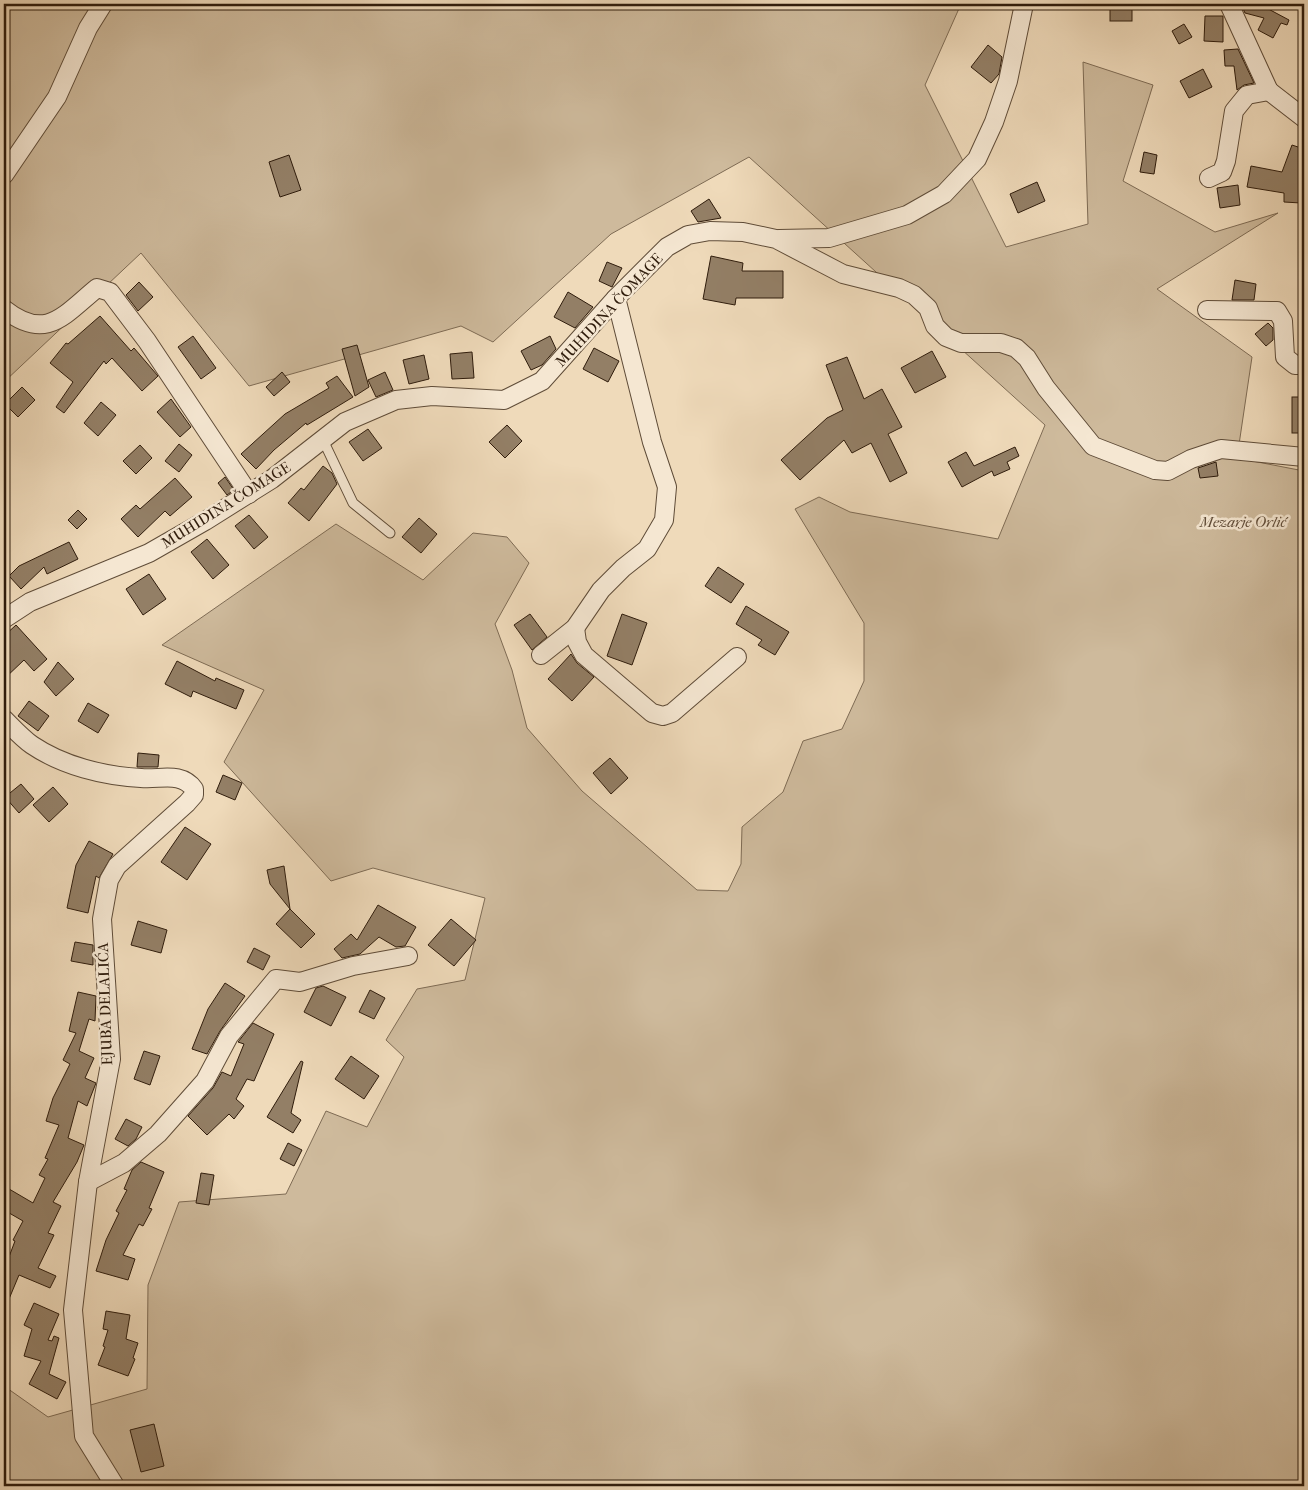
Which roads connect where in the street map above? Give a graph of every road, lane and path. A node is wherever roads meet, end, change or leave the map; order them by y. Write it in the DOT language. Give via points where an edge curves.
graph roads {
  1 [pos="103,4"];
  2 [pos="1024,4"];
  3 [pos="1229,4"];
  4 [pos="1269,90"];
  5 [pos="1304,118"];
  6 [pos="4,175"];
  7 [pos="1209,178"];
  8 [pos="776,239"];
  9 [pos="616,298"];
  10 [pos="4,309"];
  11 [pos="1207,310"];
  12 [pos="1304,365"];
  13 [pos="323,440"];
  14 [pos="1304,457"];
  15 [pos="249,494"];
  16 [pos="390,533"];
  17 [pos="4,619"];
  18 [pos="575,628"];
  19 [pos="541,655"];
  20 [pos="737,657"];
  21 [pos="4,719"];
  22 [pos="408,956"];
  23 [pos="88,1182"];
  24 [pos="115,1486"];
  1 -- 6 [label="street" via="88,28 57,97"];
  2 -- 8 [label="street" via="1008,81 994,122 977,159 944,194 907,215 829,238"];
  3 -- 4 [label="street"];
  4 -- 5 [label="street"];
  4 -- 7 [label="street" via="1247,96 1234,111 1222,172"];
  8 -- 9 [label="street, MUHIDINA ČOMAGE" via="743,232 710,231 688,235 667,247"];
  8 -- 14 [label="street, MUHIDINA ČOMAGE" via="843,274 914,295 928,308 935,326 946,337 961,343 1001,343 1016,348 1093,446 1161,471 1221,449"];
  9 -- 13 [label="street, MUHIDINA ČOMAGE" via="542,381 504,400 432,396 396,400 345,422"];
  9 -- 18 [label="street" via="652,442 667,487 664,520 647,550 601,590"];
  10 -- 15 [label="street" via="15,318 33,325 44,325 54,323 97,288 110,292 147,341"];
  11 -- 12 [label="street" via="1277,311 1282,321 1285,357 1295,365"];
  13 -- 15 [label="street, MUHIDINA ČOMAGE"];
  13 -- 16 [label="lane" via="353,503"];
  15 -- 17 [label="street, MUHIDINA ČOMAGE" via="149,553 30,602"];
  18 -- 19 [label="street"];
  18 -- 20 [label="street" via="577,642 584,655 652,714 662,716 672,713"];
  21 -- 23 [label="street, EJUBA DELALIĆA" via="31,745 54,758 111,775 144,779 179,778 194,788 194,795 187,803 128,854 109,880 102,919 111,1059"];
  22 -- 23 [label="street" via="353,966 300,982 276,979 229,1036 205,1081 158,1134 124,1163"];
  23 -- 24 [label="street, EJUBA DELALIĆA" via="73,1310 84,1436"];
}
